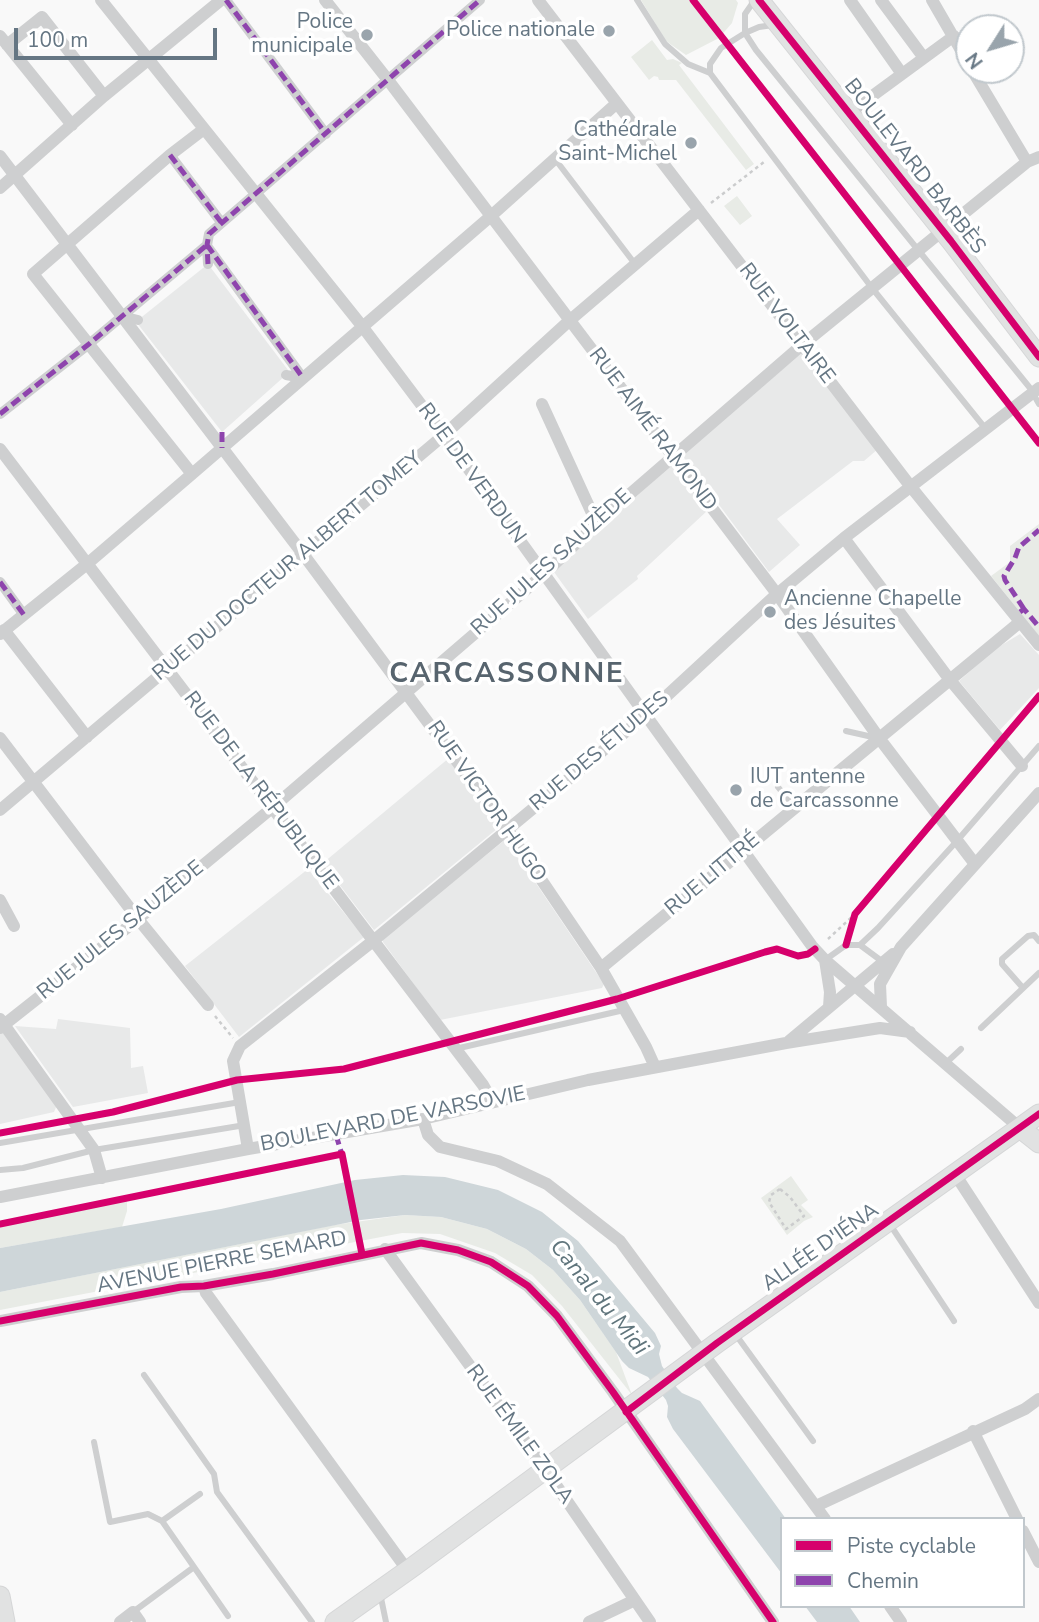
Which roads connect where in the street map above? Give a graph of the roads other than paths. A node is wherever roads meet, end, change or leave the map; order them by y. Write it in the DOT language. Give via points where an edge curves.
graph roads {
  1 [pos="101,0"];
  2 [pos="224,0"];
  3 [pos="325,0"];
  4 [pos="480,0"];
  5 [pos="538,0"];
  6 [pos="637,0"];
  7 [pos="757,0"];
  8 [pos="850,0"];
  9 [pos="881,0"];
  10 [pos="932,0"];
  11 [pos="777,23"];
  12 [pos="744,33"];
  13 [pos="954,36"];
  14 [pos="4,40"];
  15 [pos="924,58"];
  16 [pos="148,61"];
  17 [pos="710,73"];
  18 [pos="902,74"];
  19 [pos="388,80"];
  20 [pos="981,84"];
  21 [pos="104,96"];
  22 [pos="617,103"];
  23 [pos="849,113"];
  24 [pos="72,125"];
  25 [pos="204,129"];
  26 [pos="326,134"];
  27 [pos="170,155"];
  28 [pos="0,156"];
  29 [pos="555,159"];
  30 [pos="1033,160"];
  31 [pos="15,175"];
  32 [pos="0,188"];
  33 [pos="255,194"];
  34 [pos="699,210"];
  35 [pos="491,216"];
  36 [pos="222,222"];
  37 [pos="943,231"];
  38 [pos="66,243"];
  39 [pos="207,245"];
  40 [pos="918,251"];
  41 [pos="208,264"];
  42 [pos="635,264"];
  43 [pos="872,288"];
  44 [pos="122,316"];
  45 [pos="138,320"];
  46 [pos="569,321"];
  47 [pos="362,327"];
  48 [pos="89,344"];
  49 [pos="802,345"];
  50 [pos="1039,357"];
  51 [pos="286,376"];
  52 [pos="303,378"];
  53 [pos="1036,395"];
  54 [pos="542,404"];
  55 [pos="0,414"];
  56 [pos="986,430"];
  57 [pos="222,432"];
  58 [pos="444,435"];
  59 [pos="222,448"];
  60 [pos="0,449"];
  61 [pos="673,456"];
  62 [pos="192,474"];
  63 [pos="911,487"];
  64 [pos="597,524"];
  65 [pos="844,538"];
  66 [pos="303,554"];
  67 [pos="87,564"];
  68 [pos="544,574"];
  69 [pos="0,582"];
  70 [pos="777,594"];
  71 [pos="24,615"];
  72 [pos="1020,622"];
  73 [pos="2,632"];
  74 [pos="1039,645"];
  75 [pos="167,669"];
  76 [pos="950,680"];
  77 [pos="407,691"];
  78 [pos="646,715"];
  79 [pos="846,731"];
  80 [pos="87,737"];
  81 [pos="0,738"];
  82 [pos="879,738"];
  83 [pos="1039,746"];
  84 [pos="1022,765"];
  85 [pos="33,783"];
  86 [pos="778,787"];
  87 [pos="1039,793"];
  88 [pos="272,808"];
  89 [pos="795,808"];
  90 [pos="0,810"];
  91 [pos="507,830"];
  92 [pos="956,842"];
  93 [pos="742,852"];
  94 [pos="975,864"];
  95 [pos="0,901"];
  96 [pos="138,919"];
  97 [pos="14,926"];
  98 [pos="373,941"];
  99 [pos="1039,941"];
  100 [pos="859,945"];
  101 [pos="901,947"];
  102 [pos="825,960"];
  103 [pos="883,962"];
  104 [pos="601,968"];
  105 [pos="1039,973"];
  106 [pos="855,985"];
  107 [pos="1023,988"];
  108 [pos="621,1004"];
  109 [pos="208,1005"];
  110 [pos="829,1007"];
  111 [pos="881,1007"];
  112 [pos="2,1024"];
  113 [pos="981,1028"];
  114 [pos="910,1032"];
  115 [pos="786,1043"];
  116 [pos="452,1045"];
  117 [pos="961,1049"];
  118 [pos="946,1063"];
  119 [pos="655,1067"];
  120 [pos="241,1101"];
  121 [pos="492,1101"];
  122 [pos="1039,1114"];
  123 [pos="423,1119"];
  124 [pos="245,1125"];
  125 [pos="78,1128"];
  126 [pos="1020,1128"];
  127 [pos="0,1143"];
  128 [pos="1039,1143"];
  129 [pos="248,1149"];
  130 [pos="94,1150"];
  131 [pos="0,1170"];
  132 [pos="956,1174"];
  133 [pos="102,1178"];
  134 [pos="0,1197"];
  135 [pos="888,1222"];
  136 [pos="385,1249"];
  137 [pos="204,1286"];
  138 [pos="1039,1303"];
  139 [pos="0,1321"];
  140 [pos="954,1321"];
  141 [pos="734,1332"];
  142 [pos="703,1354"];
  143 [pos="144,1375"];
  144 [pos="1039,1399"];
  145 [pos="629,1409"];
  146 [pos="973,1432"];
  147 [pos="813,1441"];
  148 [pos="94,1442"];
  149 [pos="545,1469"];
  150 [pos="200,1494"];
  151 [pos="816,1506"];
  152 [pos="824,1517"];
  153 [pos="1016,1517"];
  154 [pos="162,1521"];
  155 [pos="1025,1535"];
  156 [pos="1039,1562"];
  157 [pos="194,1567"];
  158 [pos="408,1571"];
  159 [pos="380,1590"];
  160 [pos="0,1596"];
  161 [pos="635,1600"];
  162 [pos="228,1616"];
  163 [pos="137,1617"];
  164 [pos="5,1622"];
  165 [pos="120,1622"];
  166 [pos="312,1622"];
  167 [pos="335,1622"];
  168 [pos="386,1622"];
  169 [pos="589,1622"];
  170 [pos="649,1622"];
  171 [pos="773,1622"];
  1 -- 16 [label="street, RUE DE VERDUN"];
  2 -- 16 [label="street"];
  2 -- 26 [label="street"];
  3 -- 19 [label="street, RUE AIMÉ RAMOND"];
  4 -- 19 [label="street"];
  5 -- 22 [label="street, RUE VOLTAIRE"];
  6 -- 17 [label="lane" via="666,44 688,64"];
  7 -- 11 [label="main road, BOULEVARD BARBÈS"];
  7 -- 12 [label="lane" via="745,14"];
  8 -- 18 [label="street"];
  9 -- 15 [label="street"];
  10 -- 13 [label="street"];
  11 -- 12 [label="lane"];
  11 -- 23 [label="main road, BOULEVARD BARBÈS"];
  12 -- 17 [label="lane" via="721,48 710,64"];
  12 -- 40 [label="lane"];
  13 -- 15 [label="street"];
  14 -- 21 [label="street" via="43,17"];
  14 -- 24 [label="street"];
  15 -- 18 [label="street"];
  16 -- 21 [label="street"];
  16 -- 25 [label="street, RUE DE VERDUN"];
  17 -- 43 [label="lane"];
  18 -- 23 [label="street"];
  19 -- 26 [label="street"];
  19 -- 35 [label="street, RUE AIMÉ RAMOND"];
  20 -- 30 [label="street"];
  21 -- 24 [label="street"];
  22 -- 29 [label="street"];
  22 -- 34 [label="street, RUE VOLTAIRE"];
  23 -- 37 [label="main road, BOULEVARD BARBÈS"];
  24 -- 31 [label="street"];
  25 -- 27 [label="street"];
  25 -- 33 [label="street, RUE DE VERDUN"];
  26 -- 33 [label="street"];
  27 -- 36 [label="street"];
  27 -- 38 [label="street"];
  28 -- 31 [label="street, RUE VICTOR HUGO"];
  29 -- 35 [label="street"];
  29 -- 42 [label="lane"];
  30 -- 37 [label="street, RUE JULES SAUZÈDE"];
  31 -- 32 [label="street"];
  31 -- 38 [label="street, RUE VICTOR HUGO"];
  33 -- 36 [label="street"];
  33 -- 47 [label="street, RUE DE VERDUN"];
  34 -- 42 [label="street, RUE DU DOCTEUR ALBERT TOMEY"];
  34 -- 49 [label="street, RUE VOLTAIRE"];
  35 -- 46 [label="street, RUE AIMÉ RAMOND"];
  35 -- 47 [label="street"];
  36 -- 39 [label="street" via="209,234"];
  37 -- 40 [label="street, RUE JULES SAUZÈDE"];
  37 -- 50 [label="main road, BOULEVARD BARBÈS"];
  38 -- 44 [label="street, RUE VICTOR HUGO"];
  38 -- 48 [label="street" via="33,274"];
  39 -- 41 [label="street"];
  39 -- 44 [label="street"];
  39 -- 52 [label="street"];
  40 -- 43 [label="street, RUE JULES SAUZÈDE"];
  40 -- 53 [label="lane"];
  42 -- 46 [label="street, RUE DU DOCTEUR ALBERT TOMEY"];
  43 -- 49 [label="street, RUE JULES SAUZÈDE"];
  43 -- 56 [label="lane"];
  44 -- 45 [label="street"];
  44 -- 48 [label="street"];
  44 -- 59 [label="street, RUE VICTOR HUGO"];
  46 -- 58 [label="street, RUE DU DOCTEUR ALBERT TOMEY"];
  46 -- 61 [label="street, RUE AIMÉ RAMOND"];
  47 -- 52 [label="street"];
  47 -- 58 [label="street, RUE DE VERDUN"];
  48 -- 55 [label="street"];
  48 -- 62 [label="street"];
  49 -- 61 [label="street, RUE JULES SAUZÈDE"];
  49 -- 63 [label="street, RUE VOLTAIRE"];
  51 -- 52 [label="street"];
  52 -- 59 [label="street"];
  53 -- 56 [label="street, RUE DES ÉTUDES"];
  54 -- 64 [label="street"];
  56 -- 63 [label="street, RUE DES ÉTUDES"];
  57 -- 59 [label="street"];
  58 -- 66 [label="street, RUE DU DOCTEUR ALBERT TOMEY"];
  58 -- 68 [label="street, RUE DE VERDUN"];
  59 -- 62 [label="street"];
  59 -- 66 [label="street, RUE VICTOR HUGO"];
  60 -- 67 [label="street, RUE DE LA RÉPUBLIQUE"];
  61 -- 64 [label="street, RUE JULES SAUZÈDE"];
  61 -- 70 [label="street, RUE AIMÉ RAMOND"];
  62 -- 67 [label="street"];
  63 -- 65 [label="street, RUE DES ÉTUDES"];
  63 -- 72 [label="street, RUE VOLTAIRE"];
  64 -- 68 [label="street, RUE JULES SAUZÈDE"];
  65 -- 70 [label="street, RUE DES ÉTUDES"];
  65 -- 76 [label="street"];
  66 -- 75 [label="street, RUE DU DOCTEUR ALBERT TOMEY"];
  66 -- 77 [label="street, RUE VICTOR HUGO"];
  67 -- 71 [label="street"];
  67 -- 75 [label="street, RUE DE LA RÉPUBLIQUE"];
  68 -- 77 [label="street, RUE JULES SAUZÈDE"];
  68 -- 78 [label="street, RUE DE VERDUN"];
  69 -- 71 [label="street"];
  70 -- 78 [label="street, RUE DES ÉTUDES"];
  70 -- 82 [label="street, RUE AIMÉ RAMOND"];
  71 -- 73 [label="street"];
  72 -- 74 [label="street, RUE VOLTAIRE"];
  72 -- 76 [label="street, RUE LITTRÉ"];
  73 -- 80 [label="street"];
  75 -- 80 [label="street, RUE DU DOCTEUR ALBERT TOMEY"];
  75 -- 88 [label="street, RUE DE LA RÉPUBLIQUE"];
  76 -- 82 [label="street, RUE LITTRÉ"];
  76 -- 84 [label="street"];
  77 -- 88 [label="street, RUE JULES SAUZÈDE"];
  77 -- 91 [label="street, RUE VICTOR HUGO"];
  78 -- 91 [label="street, RUE DES ÉTUDES"];
  78 -- 93 [label="street, RUE DE VERDUN"];
  79 -- 82 [label="lane"];
  80 -- 85 [label="street, RUE DU DOCTEUR ALBERT TOMEY"];
  81 -- 85 [label="street"];
  82 -- 89 [label="street, RUE LITTRÉ"];
  82 -- 92 [label="street, RUE AIMÉ RAMOND"];
  83 -- 84 [label="lane"];
  84 -- 92 [label="lane"];
  85 -- 90 [label="street, RUE DU DOCTEUR ALBERT TOMEY"];
  85 -- 96 [label="street"];
  86 -- 89 [label="lane"];
  87 -- 94 [label="street"];
  88 -- 96 [label="street, RUE JULES SAUZÈDE"];
  88 -- 98 [label="street, RUE DE LA RÉPUBLIQUE"];
  89 -- 93 [label="street, RUE LITTRÉ"];
  91 -- 98 [label="street, RUE DES ÉTUDES"];
  91 -- 104 [label="street, RUE VICTOR HUGO"];
  92 -- 94 [label="street, RUE AIMÉ RAMOND"];
  92 -- 100 [label="lane"];
  93 -- 102 [label="street, RUE DE VERDUN"];
  93 -- 104 [label="street, RUE LITTRÉ"];
  94 -- 101 [label="street"];
  95 -- 97 [label="street"];
  96 -- 109 [label="street"];
  96 -- 112 [label="street, RUE JULES SAUZÈDE"];
  98 -- 116 [label="street, RUE DE LA RÉPUBLIQUE"];
  98 -- 120 [label="street, RUE DES ÉTUDES" via="240,1046 233,1060"];
  99 -- 107 [label="lane" via="1028,936 1002,959"];
  100 -- 102 [label="lane" via="846,946"];
  100 -- 103 [label="lane"];
  101 -- 103 [label="street, BOULEVARD DE VARSOVIE"];
  101 -- 111 [label="street" via="880,984"];
  102 -- 106 [label="street, RUE DE VERDUN"];
  102 -- 110 [label="street"];
  103 -- 106 [label="street, BOULEVARD DE VARSOVIE"];
  104 -- 108 [label="street, RUE VICTOR HUGO"];
  105 -- 107 [label="lane"];
  106 -- 110 [label="street, BOULEVARD DE VARSOVIE"];
  106 -- 111 [label="street, RUE DE VERDUN"];
  107 -- 113 [label="lane"];
  108 -- 116 [label="lane"];
  108 -- 119 [label="street, RUE VICTOR HUGO"];
  110 -- 115 [label="street, BOULEVARD DE VARSOVIE"];
  111 -- 114 [label="street, RUE DE VERDUN"];
  112 -- 125 [label="street"];
  114 -- 115 [label="street, BOULEVARD DE VARSOVIE" via="880,1028"];
  114 -- 118 [label="street, RUE DE VERDUN"];
  115 -- 119 [label="street, BOULEVARD DE VARSOVIE"];
  116 -- 121 [label="street, RUE DE LA RÉPUBLIQUE"];
  117 -- 118 [label="lane"];
  118 -- 126 [label="street, RUE DE VERDUN"];
  119 -- 121 [label="street, BOULEVARD DE VARSOVIE"];
  120 -- 124 [label="street"];
  120 -- 125 [label="lane"];
  121 -- 123 [label="street, BOULEVARD DE VARSOVIE"];
  122 -- 126 [label="main road, ALLÉE D'IÉNA"];
  123 -- 129 [label="street, BOULEVARD DE VARSOVIE"];
  123 -- 142 [label="street" via="428,1135 440,1147 498,1161 547,1184 621,1241"];
  124 -- 129 [label="street"];
  124 -- 130 [label="lane"];
  125 -- 127 [label="lane"];
  125 -- 130 [label="street"];
  126 -- 128 [label="main road"];
  126 -- 132 [label="main road, ALLÉE D'IÉNA"];
  129 -- 133 [label="street, BOULEVARD DE VARSOVIE"];
  130 -- 131 [label="lane"];
  130 -- 133 [label="street"];
  132 -- 135 [label="main road, ALLÉE D'IÉNA"];
  132 -- 138 [label="street"];
  133 -- 134 [label="street, BOULEVARD DE VARSOVIE"];
  135 -- 140 [label="lane"];
  135 -- 141 [label="main road, ALLÉE D'IÉNA" via="845,1242"];
  136 -- 137 [label="street, AVENUE PIERRE SEMARD"];
  136 -- 145 [label="street, AVENUE PIERRE SEMARD" via="421,1243 458,1250 491,1262 528,1286"];
  136 -- 149 [label="street, RUE ÉMILE ZOLA"];
  137 -- 139 [label="street, AVENUE PIERRE SEMARD"];
  137 -- 158 [label="street"];
  141 -- 142 [label="main road, ALLÉE D'IÉNA"];
  141 -- 147 [label="lane"];
  142 -- 145 [label="main road, ALLÉE D'IÉNA"];
  142 -- 151 [label="street"];
  143 -- 166 [label="lane" via="215,1474 217,1492"];
  144 -- 146 [label="street"];
  145 -- 149 [label="main road, ALLÉE D'IÉNA"];
  145 -- 171 [label="street, AVENUE PIERRE SEMARD"];
  146 -- 151 [label="street"];
  146 -- 153 [label="street"];
  148 -- 154 [label="lane" via="110,1522 148,1514"];
  149 -- 158 [label="main road, ALLÉE D'IÉNA"];
  149 -- 161 [label="street, RUE ÉMILE ZOLA"];
  150 -- 154 [label="lane"];
  151 -- 152 [label="street"];
  154 -- 157 [label="lane"];
  155 -- 156 [label="street"];
  157 -- 162 [label="lane"];
  157 -- 163 [label="lane"];
  158 -- 159 [label="main road, ALLÉE D'IÉNA"];
  159 -- 167 [label="main road, ALLÉE D'IÉNA"];
  159 -- 168 [label="lane"];
  160 -- 164 [label="main road"];
  161 -- 169 [label="street"];
  161 -- 170 [label="street, RUE ÉMILE ZOLA"];
  163 -- 165 [label="street"];
}
